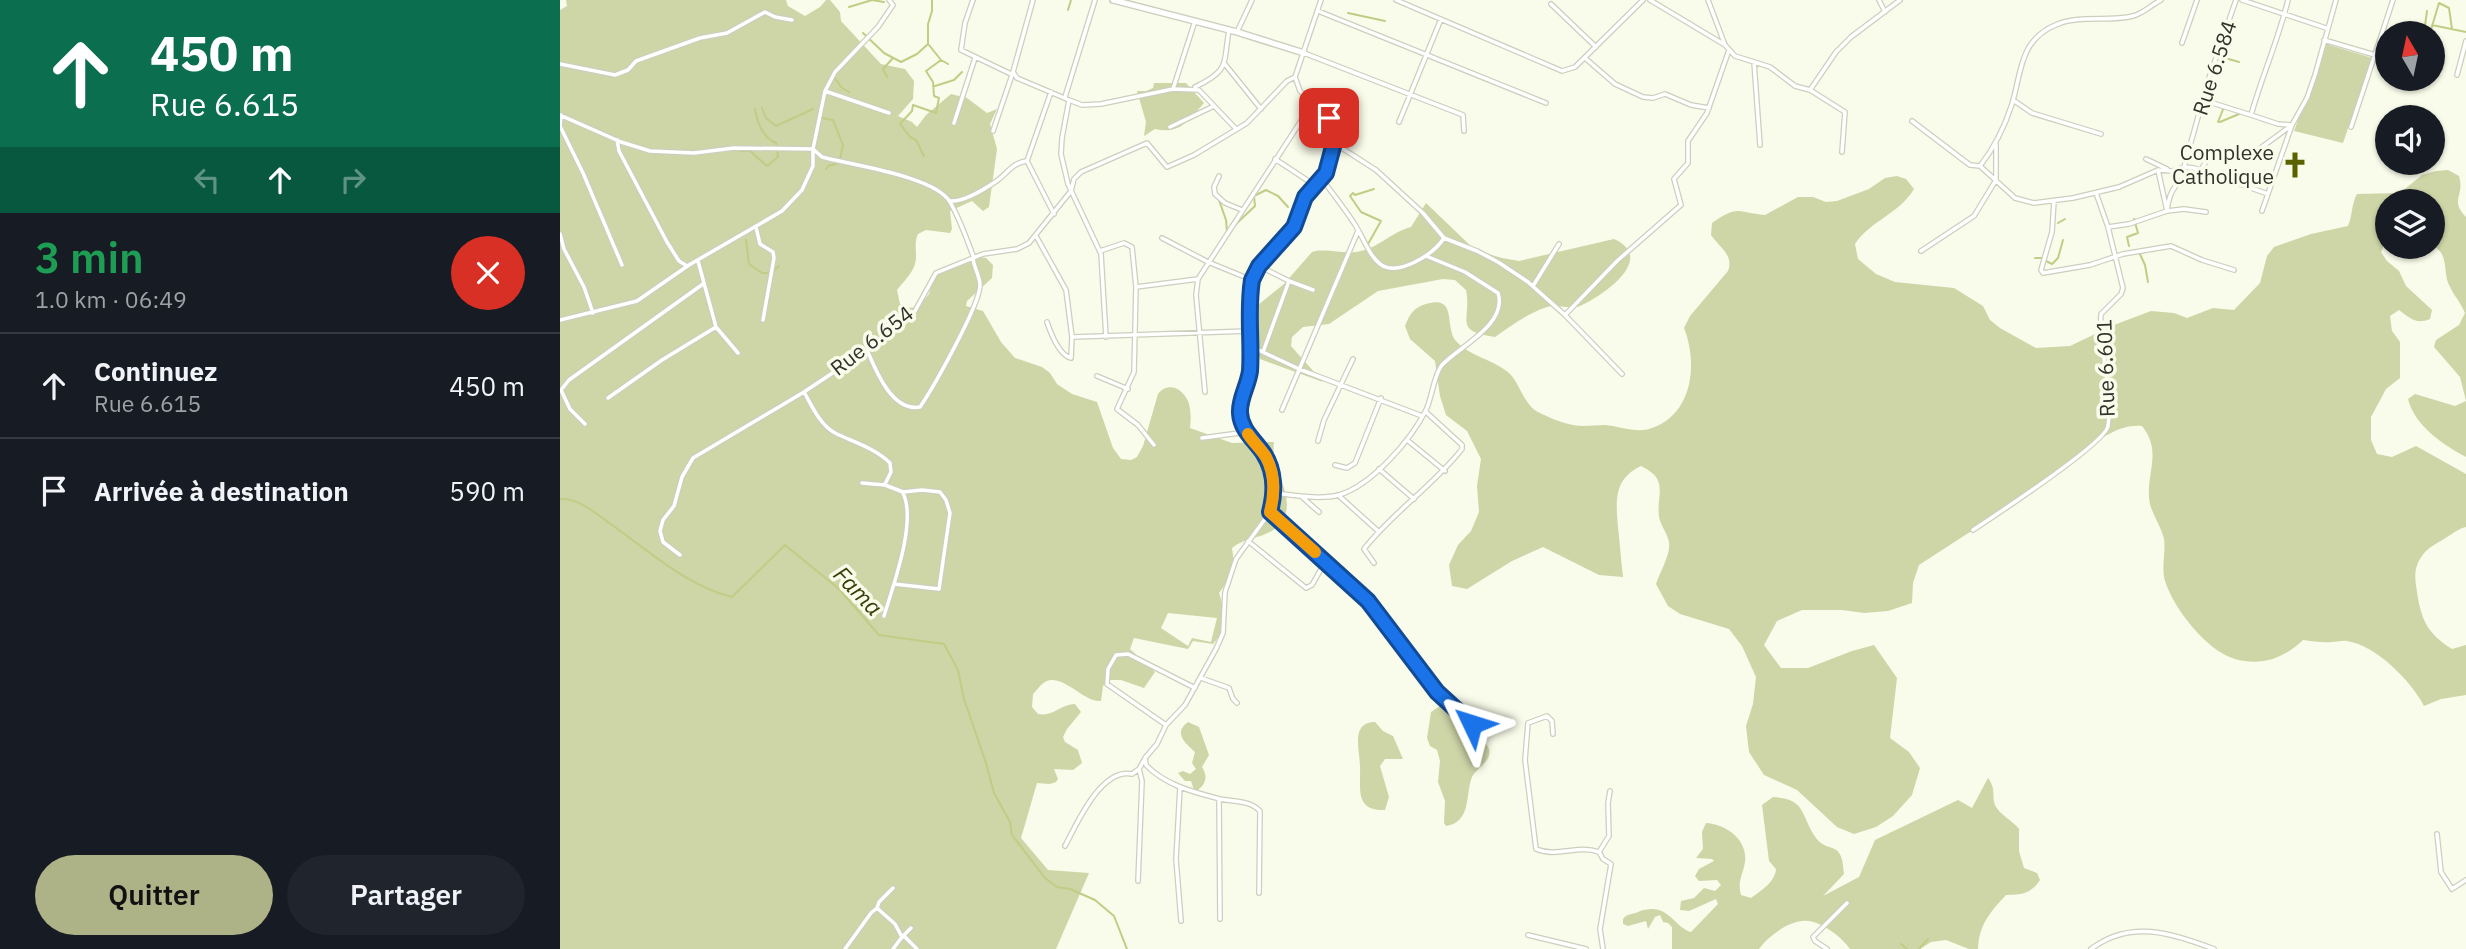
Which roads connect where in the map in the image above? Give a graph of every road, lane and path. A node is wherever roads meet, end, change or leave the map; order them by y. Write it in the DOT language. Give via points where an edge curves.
graph roads {
  1 [pos="889,0"];
  2 [pos="973,0"];
  3 [pos="1033,0"];
  4 [pos="1095,0"];
  5 [pos="1113,0"];
  6 [pos="1252,0"];
  7 [pos="1321,0"];
  8 [pos="1396,0"];
  9 [pos="1643,0"];
  10 [pos="1650,0"];
  11 [pos="1708,0"];
  12 [pos="1879,0"];
  13 [pos="1900,0"];
  14 [pos="2161,0"];
  15 [pos="2197,0"];
  16 [pos="2236,0"];
  17 [pos="2242,0"];
  18 [pos="2288,0"];
  19 [pos="2336,0"];
  20 [pos="2393,0"];
  21 [pos="1551,4"];
  22 [pos="1318,11"];
  23 [pos="1885,12"];
  24 [pos="2286,13"];
  25 [pos="1441,19"];
  26 [pos="792,20"];
  27 [pos="1195,21"];
  28 [pos="2386,21"];
  29 [pos="2326,28"];
  30 [pos="1229,30"];
  31 [pos="1237,32"];
  32 [pos="2324,40"];
  33 [pos="2466,41"];
  34 [pos="2182,43"];
  35 [pos="1596,47"];
  36 [pos="1727,48"];
  37 [pos="1304,53"];
  38 [pos="2375,55"];
  39 [pos="1426,56"];
  40 [pos="975,58"];
  41 [pos="1586,58"];
  42 [pos="1754,62"];
  43 [pos="560,64"];
  44 [pos="1224,64"];
  45 [pos="1013,72"];
  46 [pos="2457,75"];
  47 [pos="1295,77"];
  48 [pos="1193,88"];
  49 [pos="1173,89"];
  50 [pos="1810,90"];
  51 [pos="825,91"];
  52 [pos="1051,92"];
  53 [pos="1411,93"];
  54 [pos="1067,98"];
  55 [pos="2013,100"];
  56 [pos="2203,100"];
  57 [pos="1312,103"];
  58 [pos="1546,103"];
  59 [pos="1214,106"];
  60 [pos="1709,108"];
  61 [pos="1261,109"];
  62 [pos="889,113"];
  63 [pos="561,115"];
  64 [pos="2251,115"];
  65 [pos="1912,121"];
  66 [pos="1399,122"];
  67 [pos="954,123"];
  68 [pos="2292,125"];
  69 [pos="1170,127"];
  70 [pos="2351,127"];
  71 [pos="1236,129"];
  72 [pos="993,131"];
  73 [pos="1464,131"];
  74 [pos="2101,134"];
  75 [pos="617,140"];
  76 [pos="1996,142"];
  77 [pos="1334,143"];
  78 [pos="1760,145"];
  79 [pos="813,149"];
  80 [pos="1842,152"];
  81 [pos="1275,159"];
  82 [pos="2146,159"];
  83 [pos="1027,161"];
  84 [pos="1980,166"];
  85 [pos="2184,167"];
  86 [pos="2158,170"];
  87 [pos="2172,171"];
  88 [pos="2200,171"];
  89 [pos="1219,176"];
  90 [pos="1322,179"];
  91 [pos="1996,180"];
  92 [pos="1316,187"];
  93 [pos="1072,191"];
  94 [pos="2096,193"];
  95 [pos="2268,194"];
  96 [pos="950,201"];
  97 [pos="2054,201"];
  98 [pos="1242,210"];
  99 [pos="2167,211"];
  100 [pos="2262,211"];
  101 [pos="2206,212"];
  102 [pos="1054,214"];
  103 [pos="756,227"];
  104 [pos="2108,227"];
  105 [pos="1358,231"];
  106 [pos="560,234"];
  107 [pos="1036,235"];
  108 [pos="1162,238"];
  109 [pos="1444,238"];
  110 [pos="1559,244"];
  111 [pos="1100,251"];
  112 [pos="1921,251"];
  113 [pos="1426,256"];
  114 [pos="2116,257"];
  115 [pos="973,258"];
  116 [pos="698,261"];
  117 [pos="1208,261"];
  118 [pos="622,265"];
  119 [pos="687,266"];
  120 [pos="1259,266"];
  121 [pos="2234,270"];
  122 [pos="1198,279"];
  123 [pos="1252,280"];
  124 [pos="1289,281"];
  125 [pos="702,284"];
  126 [pos="1534,286"];
  127 [pos="1136,287"];
  128 [pos="1313,290"];
  129 [pos="593,313"];
  130 [pos="1565,315"];
  131 [pos="560,320"];
  132 [pos="763,320"];
  133 [pos="1047,322"];
  134 [pos="716,327"];
  135 [pos="1249,331"];
  136 [pos="1200,333"];
  137 [pos="1136,335"];
  138 [pos="1072,337"];
  139 [pos="1106,337"];
  140 [pos="1250,346"];
  141 [pos="867,350"];
  142 [pos="1263,352"];
  143 [pos="738,353"];
  144 [pos="1353,359"];
  145 [pos="1299,369"];
  146 [pos="1622,374"];
  147 [pos="1097,376"];
  148 [pos="1340,384"];
  149 [pos="1128,389"];
  150 [pos="804,392"];
  151 [pos="1205,393"];
  152 [pos="608,398"];
  153 [pos="1381,398"];
  154 [pos="1282,410"];
  155 [pos="1424,413"];
  156 [pos="585,424"];
  157 [pos="1247,432"];
  158 [pos="1202,438"];
  159 [pos="1407,440"];
  160 [pos="1318,441"];
  161 [pos="1154,445"];
  162 [pos="1335,465"];
  163 [pos="1379,469"];
  164 [pos="1444,471"];
  165 [pos="862,483"];
  166 [pos="885,485"];
  167 [pos="903,492"];
  168 [pos="1274,493"];
  169 [pos="1301,495"];
  170 [pos="1338,495"];
  171 [pos="1415,500"];
  172 [pos="1270,512"];
  173 [pos="1319,512"];
  174 [pos="1973,530"];
  175 [pos="1378,531"];
  176 [pos="1248,541"];
  177 [pos="680,555"];
  178 [pos="1325,562"];
  179 [pos="1374,563"];
  180 [pos="894,584"];
  181 [pos="884,617"];
  182 [pos="1201,678"];
  183 [pos="1195,688"];
  184 [pos="1237,703"];
  185 [pos="1472,724"];
  186 [pos="1166,725"];
  187 [pos="1553,734"];
  188 [pos="1145,758"];
  189 [pos="1139,769"];
  190 [pos="1180,787"];
  191 [pos="1610,791"];
  192 [pos="1219,799"];
  193 [pos="2437,834"];
  194 [pos="1065,846"];
  195 [pos="1599,852"];
  196 [pos="2466,880"];
  197 [pos="1138,881"];
  198 [pos="893,888"];
  199 [pos="1259,893"];
  200 [pos="1847,903"];
  201 [pos="877,908"];
  202 [pos="1220,919"];
  203 [pos="1181,921"];
  204 [pos="911,928"];
  205 [pos="1528,936"];
  206 [pos="902,937"];
  207 [pos="845,949"];
  208 [pos="892,949"];
  209 [pos="917,949"];
  210 [pos="1586,949"];
  211 [pos="1602,949"];
  212 [pos="1827,949"];
  213 [pos="2091,949"];
  214 [pos="2214,949"];
  1 -- 51 [label="street" via="893,5 878,27 835,72"];
  2 -- 40 [label="street" via="961,50"];
  3 -- 45 [label="street"];
  4 -- 54 [label="street"];
  5 -- 27 [label="street"];
  6 -- 31 [label="street"];
  7 -- 22 [label="street"];
  8 -- 25 [label="street"];
  9 -- 35 [label="street"];
  10 -- 36 [label="street"];
  11 -- 36 [label="street"];
  12 -- 23 [label="street"];
  13 -- 23 [label="street"];
  14 -- 55 [label="street" via="2133,16 2059,23 2037,37 2018,71"];
  15 -- 34 [label="street"];
  16 -- 56 [label="street, Rue 6.584"];
  17 -- 24 [label="street"];
  18 -- 24 [label="street"];
  19 -- 29 [label="street"];
  20 -- 28 [label="street"];
  21 -- 35 [label="street"];
  22 -- 37 [label="street"];
  22 -- 39 [label="street"];
  23 -- 50 [label="street" via="1836,52"];
  24 -- 29 [label="street"];
  24 -- 64 [label="street"];
  25 -- 39 [label="street"];
  25 -- 41 [label="street" via="1555,69 1569,70"];
  26 -- 43 [label="street" via="765,12 727,33 636,61 615,75"];
  27 -- 30 [label="street"];
  27 -- 49 [label="street"];
  29 -- 32 [label="street"];
  30 -- 31 [label="street"];
  30 -- 44 [label="street"];
  31 -- 37 [label="street"];
  32 -- 38 [label="street"];
  32 -- 68 [label="street" via="2307,98"];
  33 -- 46 [label="street"];
  35 -- 41 [label="street"];
  36 -- 42 [label="street"];
  36 -- 60 [label="street"];
  37 -- 47 [label="street"];
  37 -- 53 [label="street"];
  38 -- 70 [label="street"];
  39 -- 53 [label="street"];
  39 -- 58 [label="street"];
  40 -- 45 [label="street"];
  40 -- 67 [label="street"];
  41 -- 60 [label="street" via="1615,84 1643,97 1665,94"];
  42 -- 50 [label="street"];
  42 -- 78 [label="street"];
  44 -- 48 [label="street" via="1216,76"];
  44 -- 61 [label="street"];
  45 -- 52 [label="street"];
  45 -- 72 [label="street"];
  47 -- 57 [label="street"];
  47 -- 61 [label="street, Rue 6.654"];
  48 -- 49 [label="street"];
  48 -- 59 [label="street" via="1202,91"];
  49 -- 54 [label="street" via="1101,104 1082,105"];
  50 -- 80 [label="street" via="1845,112"];
  51 -- 62 [label="street"];
  51 -- 79 [label="street"];
  52 -- 54 [label="street"];
  52 -- 83 [label="street"];
  53 -- 66 [label="street"];
  53 -- 73 [label="street" via="1464,114"];
  54 -- 93 [label="street" via="1061,154"];
  55 -- 74 [label="street" via="2032,113"];
  55 -- 76 [label="street"];
  56 -- 64 [label="street"];
  56 -- 85 [label="street, Rue 6.584"];
  57 -- 77 [label="street" via="1332,123"];
  57 -- 81 [label="street"];
  59 -- 69 [label="street"];
  59 -- 71 [label="street"];
  60 -- 130 [label="street" via="1688,141 1688,163 1674,179 1681,205"];
  61 -- 71 [label="street, Rue 6.654"];
  63 -- 75 [label="street"];
  63 -- 118 [label="street" via="560,126"];
  64 -- 68 [label="street"];
  65 -- 84 [label="street" via="1962,159"];
  68 -- 88 [label="street" via="2251,155 2207,160"];
  68 -- 95 [label="street"];
  71 -- 93 [label="street, Rue 6.654" via="1167,167 1147,143 1081,172 1073,179"];
  75 -- 79 [label="street" via="650,150 694,153 734,148"];
  75 -- 119 [label="street" via="667,242"];
  76 -- 84 [label="street"];
  76 -- 91 [label="street"];
  77 -- 90 [label="street"];
  77 -- 109 [label="street" via="1376,170"];
  79 -- 96 [label="street" via="822,157 922,182"];
  79 -- 103 [label="street" via="813,166 802,190 782,211"];
  81 -- 92 [label="street"];
  81 -- 98 [label="street"];
  82 -- 87 [label="street"];
  83 -- 96 [label="street" via="1017,162 977,192"];
  83 -- 102 [label="street"];
  84 -- 91 [label="street"];
  85 -- 87 [label="street"];
  85 -- 88 [label="street"];
  86 -- 87 [label="street"];
  86 -- 94 [label="street"];
  86 -- 99 [label="street"];
  88 -- 95 [label="street"];
  88 -- 99 [label="street" via="2176,184 2168,196"];
  89 -- 98 [label="street" via="1215,194"];
  90 -- 92 [label="street"];
  90 -- 105 [label="street"];
  91 -- 97 [label="street" via="2015,198"];
  91 -- 112 [label="street" via="1974,216"];
  92 -- 120 [label="street" via="1305,197 1294,227"];
  93 -- 102 [label="street, Rue 6.654"];
  93 -- 111 [label="street"];
  94 -- 97 [label="street"];
  94 -- 104 [label="street, Rue 6.601"];
  95 -- 100 [label="street"];
  96 -- 115 [label="street"];
  97 -- 114 [label="street" via="2042,273"];
  98 -- 117 [label="street"];
  99 -- 101 [label="street"];
  99 -- 104 [label="street"];
  102 -- 107 [label="street, Rue 6.654"];
  103 -- 116 [label="street"];
  103 -- 132 [label="street" via="760,244 775,258"];
  104 -- 114 [label="street, Rue 6.601"];
  105 -- 113 [label="street" via="1382,266 1405,266"];
  105 -- 145 [label="street"];
  106 -- 129 [label="street"];
  107 -- 115 [label="street, Rue 6.654" via="1022,248"];
  107 -- 138 [label="street" via="1066,290"];
  108 -- 117 [label="street"];
  109 -- 113 [label="street"];
  109 -- 126 [label="street" via="1488,256"];
  110 -- 126 [label="street"];
  111 -- 127 [label="street" via="1130,245"];
  111 -- 139 [label="street"];
  113 -- 155 [label="street" via="1485,283 1498,293 1500,304 1493,321 1439,369"];
  114 -- 121 [label="street" via="2171,246"];
  114 -- 174 [label="street, Rue 6.601" via="2123,291 2100,318 2109,394 2107,431"];
  115 -- 141 [label="street, Rue 6.654" via="934,274 915,311"];
  115 -- 141 [label="street" via="980,285 974,305 920,408 900,402 886,389"];
  116 -- 119 [label="street"];
  116 -- 125 [label="street"];
  117 -- 122 [label="street"];
  117 -- 123 [label="street"];
  119 -- 129 [label="street" via="637,301"];
  120 -- 123 [label="street"];
  120 -- 124 [label="street"];
  122 -- 127 [label="street"];
  122 -- 136 [label="street"];
  123 -- 135 [label="street"];
  124 -- 128 [label="street"];
  124 -- 142 [label="street"];
  125 -- 134 [label="street"];
  125 -- 156 [label="street" via="569,380 561,390 570,409"];
  126 -- 130 [label="street"];
  127 -- 137 [label="street"];
  129 -- 131 [label="street"];
  130 -- 146 [label="street"];
  133 -- 138 [label="street" via="1068,359"];
  134 -- 143 [label="street"];
  134 -- 152 [label="street"];
  135 -- 136 [label="street"];
  135 -- 140 [label="street"];
  136 -- 137 [label="street"];
  136 -- 151 [label="street"];
  137 -- 139 [label="street"];
  137 -- 149 [label="street"];
  138 -- 139 [label="street"];
  140 -- 142 [label="street"];
  140 -- 157 [label="street" via="1249,376 1240,410"];
  141 -- 150 [label="street, Rue 6.654"];
  142 -- 145 [label="street"];
  144 -- 148 [label="street"];
  145 -- 148 [label="street"];
  145 -- 154 [label="street"];
  147 -- 149 [label="street"];
  148 -- 153 [label="street"];
  148 -- 160 [label="street"];
  149 -- 161 [label="street" via="1118,411 1138,425"];
  150 -- 166 [label="street" via="832,432 890,463"];
  150 -- 177 [label="street, Rue 6.654" via="693,458 660,531 663,542"];
  153 -- 155 [label="street"];
  153 -- 162 [label="street" via="1354,463 1347,468"];
  155 -- 159 [label="street"];
  155 -- 164 [label="street" via="1463,447"];
  157 -- 158 [label="street"];
  157 -- 168 [label="street" via="1265,455"];
  159 -- 163 [label="street"];
  159 -- 164 [label="street"];
  163 -- 170 [label="street"];
  163 -- 171 [label="street"];
  164 -- 171 [label="street"];
  165 -- 166 [label="street"];
  166 -- 167 [label="street"];
  167 -- 180 [label="street" via="906,528"];
  167 -- 180 [label="street" via="940,492 950,513 939,589"];
  168 -- 169 [label="street"];
  168 -- 172 [label="street"];
  169 -- 170 [label="street"];
  169 -- 173 [label="street"];
  170 -- 175 [label="street"];
  171 -- 175 [label="street"];
  172 -- 176 [label="street"];
  172 -- 178 [label="street"];
  175 -- 179 [label="street" via="1364,549"];
  176 -- 178 [label="street" via="1306,588"];
  176 -- 182 [label="street" via="1224,592 1223,633"];
  178 -- 185 [label="street" via="1368,601 1437,692"];
  180 -- 181 [label="street"];
  182 -- 183 [label="street"];
  182 -- 184 [label="street" via="1229,688"];
  183 -- 186 [label="street"];
  183 -- 186 [label="street" via="1128,654 1116,655 1107,684"];
  186 -- 188 [label="street"];
  187 -- 195 [label="street" via="1547,716 1528,723 1525,760 1536,849 1545,853 1583,848"];
  188 -- 189 [label="street"];
  188 -- 190 [label="street" via="1152,772"];
  189 -- 194 [label="street" via="1103,783"];
  189 -- 197 [label="street"];
  190 -- 192 [label="street"];
  190 -- 203 [label="street" via="1177,859"];
  191 -- 195 [label="street" via="1609,836"];
  192 -- 199 [label="street" via="1253,804 1260,811"];
  192 -- 202 [label="street"];
  193 -- 196 [label="street" via="2446,880 2452,889"];
  195 -- 211 [label="street" via="1611,864 1600,929"];
  198 -- 201 [label="street"];
  200 -- 212 [label="street" via="1813,937"];
  201 -- 206 [label="street"];
  201 -- 207 [label="street"];
  204 -- 206 [label="street"];
  205 -- 210 [label="street"];
  206 -- 208 [label="street"];
  206 -- 209 [label="street"];
  213 -- 214 [label="street" via="2121,933 2151,932"];
}
